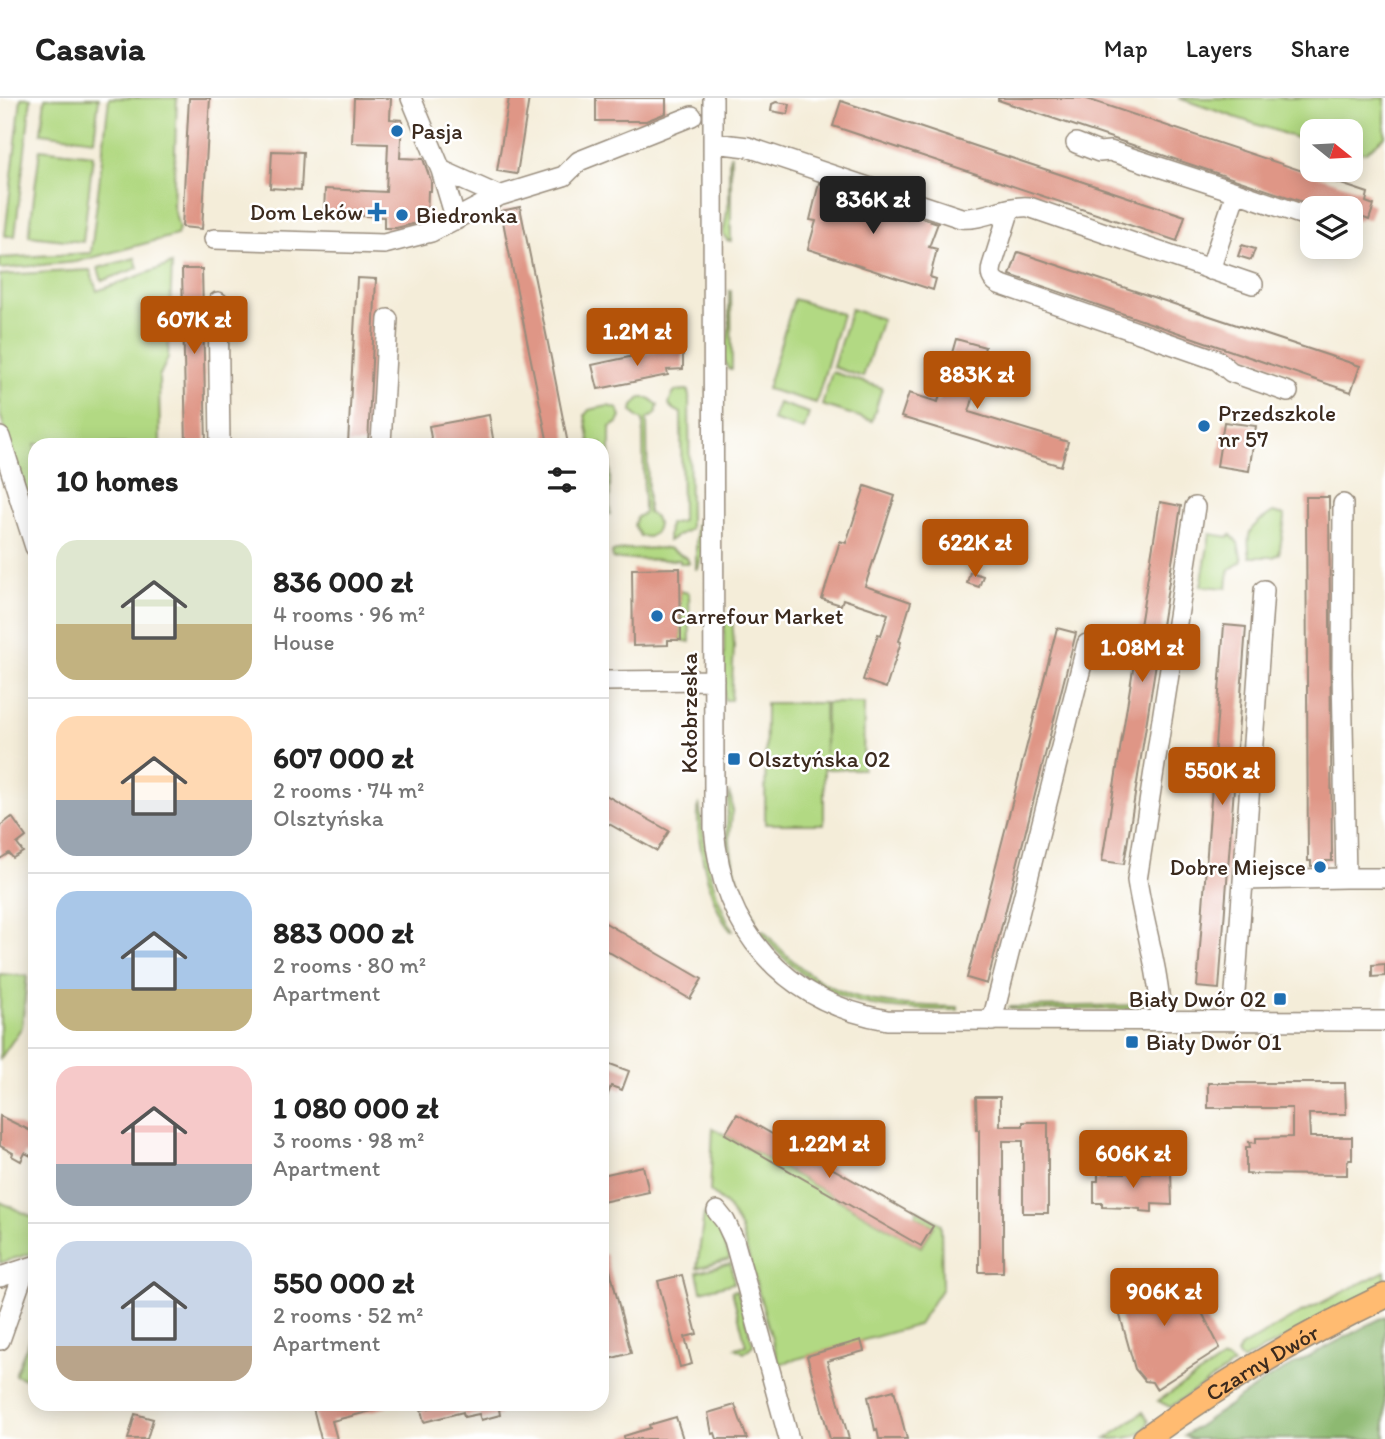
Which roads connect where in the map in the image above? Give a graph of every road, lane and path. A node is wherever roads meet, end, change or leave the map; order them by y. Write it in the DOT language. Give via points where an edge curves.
graph roads {
  1 [pos="411,98"];
  2 [pos="713,98"];
  3 [pos="692,116"];
  4 [pos="1076,143"];
  5 [pos="714,144"];
  6 [pos="441,170"];
  7 [pos="1236,192"];
  8 [pos="499,196"];
  9 [pos="1010,209"];
  10 [pos="1300,214"];
  11 [pos="456,220"];
  12 [pos="214,239"];
  13 [pos="1210,270"];
  14 [pos="1253,284"];
  15 [pos="218,302"];
  16 [pos="388,320"];
  17 [pos="1288,392"];
  18 [pos="0,437"];
  19 [pos="220,438"];
  20 [pos="381,438"];
  21 [pos="1343,504"];
  22 [pos="1195,507"];
  23 [pos="28,525"];
  24 [pos="1264,590"];
  25 [pos="1087,644"];
  26 [pos="714,680"];
  27 [pos="609,681"];
  28 [pos="1346,878"];
  29 [pos="1385,878"];
  30 [pos="1244,880"];
  31 [pos="1161,1020"];
  32 [pos="1233,1020"];
  33 [pos="992,1021"];
  34 [pos="1385,1021"];
  35 [pos="717,1211"];
  36 [pos="28,1269"];
  37 [pos="28,1272"];
  38 [pos="0,1277"];
  39 [pos="0,1287"];
  40 [pos="1385,1296"];
  41 [pos="13,1304"];
  42 [pos="0,1340"];
  43 [pos="789,1439"];
  44 [pos="1145,1439"];
  1 -- 6 [label="street"];
  2 -- 5 [label="street, Kołobrzeska"];
  3 -- 8 [label="street" via="579,161 564,176"];
  4 -- 7 [label="street"];
  5 -- 9 [label="street" via="748,146 961,218"];
  5 -- 26 [label="street, Kołobrzeska"];
  6 -- 8 [label="street"];
  6 -- 11 [label="street"];
  7 -- 10 [label="street"];
  7 -- 13 [label="street"];
  8 -- 11 [label="street"];
  9 -- 13 [label="street" via="1036,209"];
  9 -- 17 [label="street" via="990,274 999,284 1217,360 1231,372"];
  11 -- 12 [label="street" via="384,244"];
  13 -- 14 [label="street"];
  15 -- 19 [label="street"];
  16 -- 20 [label="street"];
  18 -- 23 [label="street"];
  21 -- 28 [label="street"];
  22 -- 31 [label="street" via="1137,880 1158,976"];
  24 -- 30 [label="street"];
  25 -- 33 [label="street"];
  26 -- 27 [label="street"];
  26 -- 33 [label="street, Kołobrzeska" via="715,846 723,884 741,924 761,952 782,974 824,1001 871,1017"];
  28 -- 29 [label="street"];
  28 -- 30 [label="street"];
  30 -- 32 [label="street"];
  31 -- 32 [label="street, Kołobrzeska"];
  31 -- 33 [label="street, Kołobrzeska"];
  32 -- 34 [label="street, Kołobrzeska"];
  35 -- 43 [label="street" via="731,1230"];
  36 -- 38 [label="street"];
  37 -- 41 [label="street"];
  39 -- 41 [label="street"];
  40 -- 44 [label="main road, Czarny Dwór" via="1256,1366"];
  41 -- 42 [label="street"];
}
